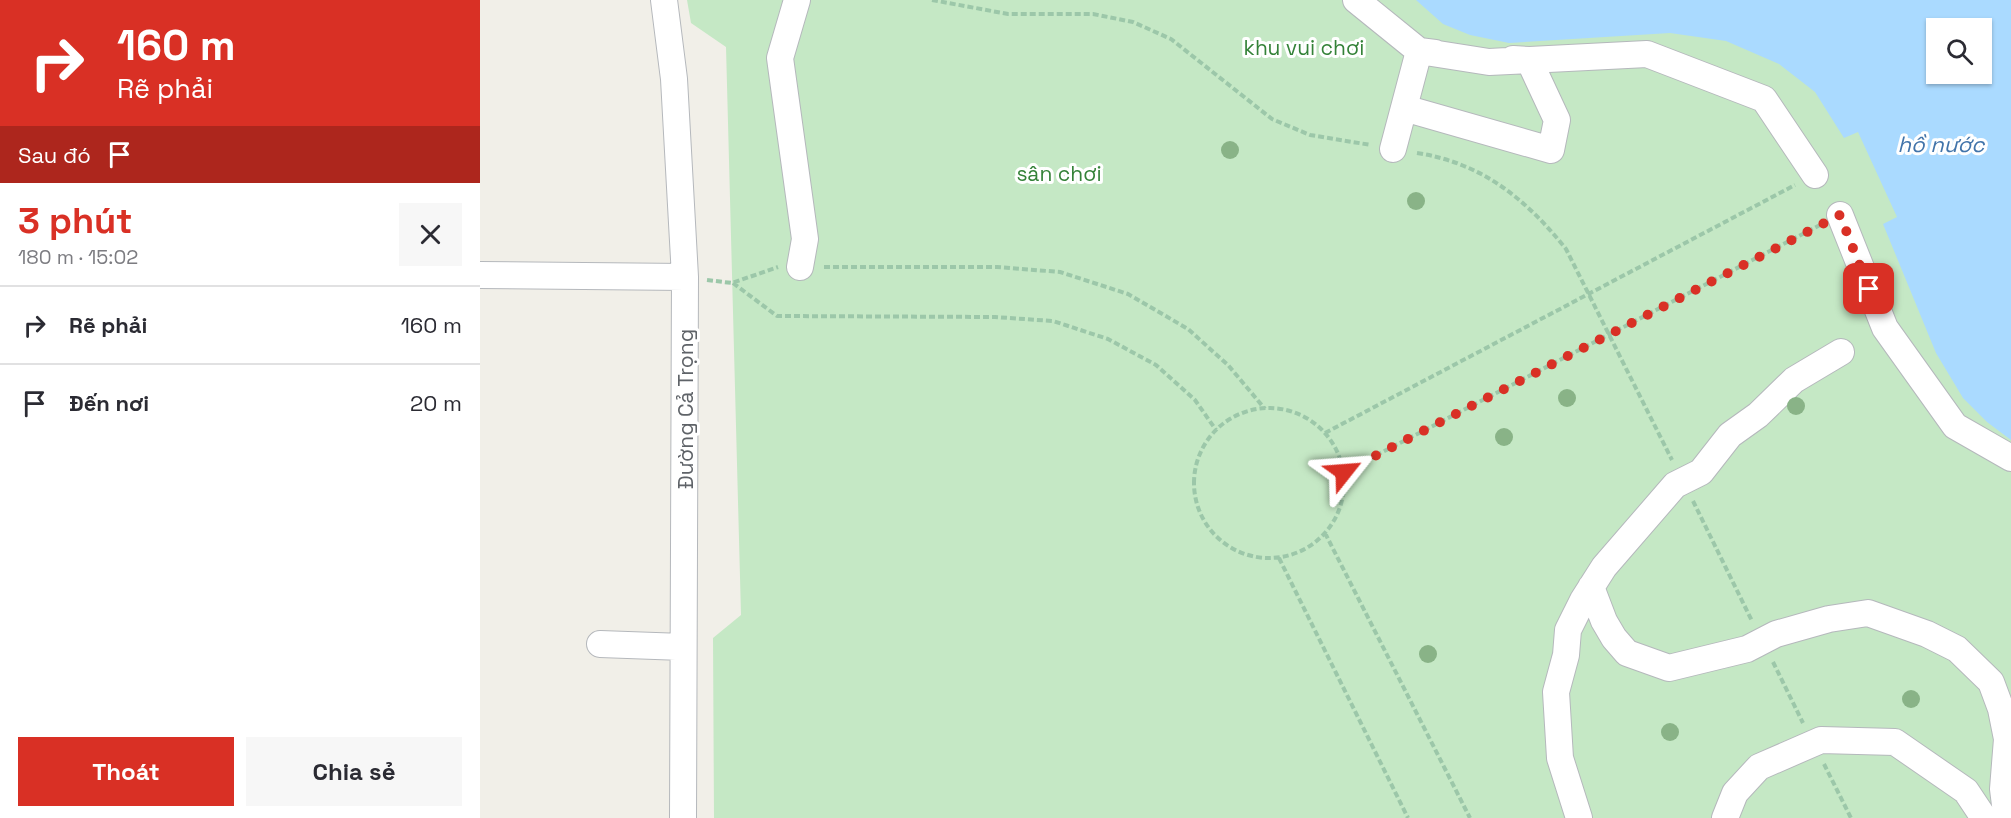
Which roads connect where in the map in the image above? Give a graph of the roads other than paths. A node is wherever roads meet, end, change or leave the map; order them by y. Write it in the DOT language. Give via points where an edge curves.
graph roads {
  1 [pos="664,0"];
  2 [pos="796,0"];
  3 [pos="1356,0"];
  4 [pos="1419,51"];
  5 [pos="1528,60"];
  6 [pos="1404,108"];
  7 [pos="1393,149"];
  8 [pos="1815,175"];
  9 [pos="1840,215"];
  10 [pos="800,267"];
  11 [pos="480,275"];
  12 [pos="686,277"];
  13 [pos="1841,352"];
  14 [pos="2011,458"];
  15 [pos="1591,586"];
  16 [pos="600,644"];
  17 [pos="684,647"];
  18 [pos="682,818"];
  19 [pos="1579,818"];
  20 [pos="1725,818"];
  21 [pos="1984,818"];
  22 [pos="2002,818"];
  1 -- 12 [label="street, Đường Cả Trọng" via="674,79"];
  2 -- 10 [label="street" via="780,58 805,239"];
  3 -- 4 [label="street"];
  4 -- 5 [label="street" via="1489,62"];
  4 -- 6 [label="street"];
  5 -- 6 [label="street" via="1557,120 1551,150"];
  5 -- 8 [label="street" via="1647,54 1764,99"];
  6 -- 7 [label="street"];
  9 -- 14 [label="street" via="1885,328 1955,426"];
  11 -- 12 [label="street"];
  12 -- 17 [label="street, Đường Cả Trọng"];
  13 -- 15 [label="street" via="1794,380 1758,415 1730,435 1701,472 1675,485"];
  15 -- 19 [label="street" via="1568,630 1556,692 1560,758"];
  15 -- 22 [label="street" via="1604,621 1627,653 1669,668 1747,649 1776,634 1828,619 1868,613 1957,649 1992,682 2001,709 2007,739 2003,789 2006,813"];
  16 -- 17 [label="street"];
  17 -- 18 [label="street, Đường Cả Trọng"];
  20 -- 21 [label="street" via="1735,793 1759,767 1821,740 1894,741 1966,791"];
}
